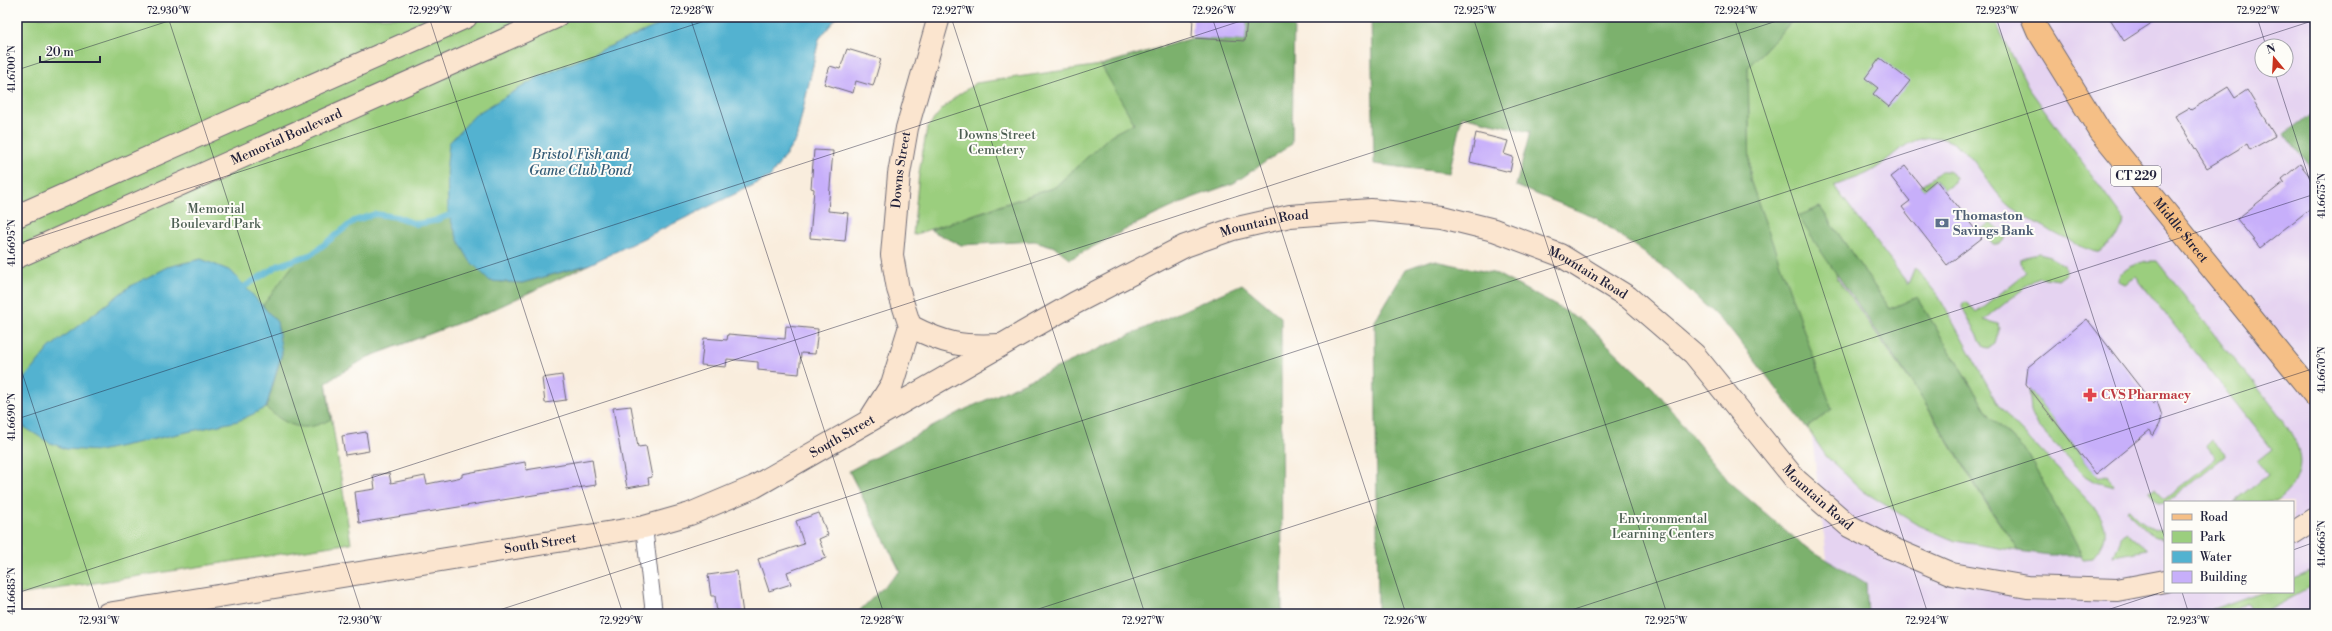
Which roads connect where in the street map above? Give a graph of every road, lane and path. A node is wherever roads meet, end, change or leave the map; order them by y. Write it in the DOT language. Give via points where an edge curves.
graph roads {
  1 [pos="466,17"];
  2 [pos="556,17"];
  3 [pos="939,17"];
  4 [pos="2032,17"];
  5 [pos="17,216"];
  6 [pos="17,257"];
  7 [pos="910,326"];
  8 [pos="1003,345"];
  9 [pos="942,380"];
  10 [pos="2315,396"];
  11 [pos="867,423"];
  12 [pos="2315,519"];
  13 [pos="644,527"];
  14 [pos="2294,532"];
  15 [pos="2164,582"];
  16 [pos="107,614"];
  17 [pos="654,614"];
  1 -- 5 [label="main road"];
  2 -- 6 [label="main road, Memorial Boulevard"];
  3 -- 7 [label="main road, Downs Street" via="907,128 898,174 892,255 898,289"];
  4 -- 10 [label="main road, Middle Street / CT 229" via="2100,131"];
  7 -- 8 [label="main road" via="954,344"];
  7 -- 11 [label="main road" via="892,384 883,402"];
  8 -- 9 [label="main road, Mountain Road"];
  8 -- 15 [label="main road, Mountain Road" via="1135,270 1185,246 1233,229 1290,216 1371,210 1442,217 1494,230 1560,255 1628,297 1694,354 1795,479 1849,526 1891,548 1952,574 2027,588 2117,590"];
  9 -- 11 [label="main road, South Street"];
  11 -- 13 [label="main road, South Street" via="754,487 690,514"];
  12 -- 14 [label="main road"];
  13 -- 16 [label="main road, South Street"];
  13 -- 17 [label="street"];
}
